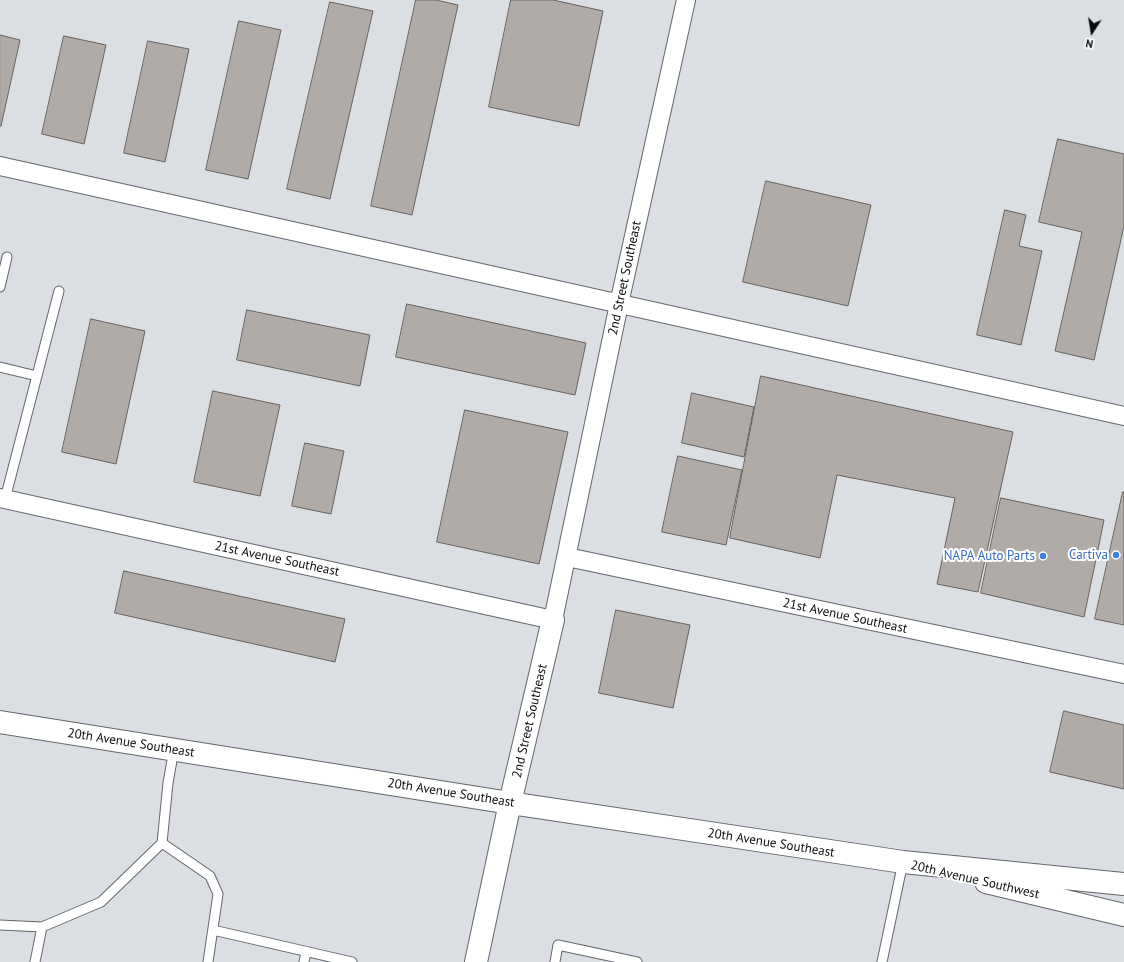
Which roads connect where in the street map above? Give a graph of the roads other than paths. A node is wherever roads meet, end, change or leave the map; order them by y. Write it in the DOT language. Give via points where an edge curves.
graph roads {
  1 [pos="686,0"];
  2 [pos="0,166"];
  3 [pos="7,257"];
  4 [pos="0,287"];
  5 [pos="59,290"];
  6 [pos="619,304"];
  7 [pos="0,367"];
  8 [pos="37,376"];
  9 [pos="1124,416"];
  10 [pos="3,498"];
  11 [pos="567,557"];
  12 [pos="553,620"];
  13 [pos="1124,674"];
  14 [pos="0,722"];
  15 [pos="174,750"];
  16 [pos="510,803"];
  17 [pos="162,843"];
  18 [pos="903,862"];
  19 [pos="1124,884"];
  20 [pos="1124,914"];
  21 [pos="0,925"];
  22 [pos="42,927"];
  23 [pos="213,930"];
  24 [pos="306,952"];
  25 [pos="338,960"];
  26 [pos="34,962"];
  27 [pos="208,962"];
  28 [pos="304,962"];
  29 [pos="352,962"];
  30 [pos="476,962"];
  31 [pos="555,962"];
  32 [pos="637,962"];
  33 [pos="882,962"];
  1 -- 6 [label="street, 2nd Street Southeast"];
  2 -- 6 [label="street"];
  3 -- 4 [label="lane"];
  5 -- 8 [label="lane"];
  6 -- 9 [label="street"];
  6 -- 11 [label="street, 2nd Street Southeast"];
  7 -- 8 [label="lane"];
  8 -- 10 [label="lane"];
  10 -- 12 [label="street, 21st Avenue Southeast"];
  11 -- 12 [label="street, 2nd Street Southeast"];
  11 -- 13 [label="street, 21st Avenue Southeast"];
  12 -- 16 [label="street, 2nd Street Southeast"];
  14 -- 15 [label="street, 20th Avenue Southeast"];
  15 -- 16 [label="street, 20th Avenue Southeast"];
  15 -- 17 [label="lane"];
  16 -- 18 [label="street, 20th Avenue Southeast"];
  16 -- 30 [label="street, 2nd Street Southeast"];
  17 -- 22 [label="lane" via="101,902"];
  17 -- 23 [label="lane" via="210,876 218,894"];
  18 -- 19 [label="street, 20th Avenue Southwest"];
  18 -- 20 [label="street, 20th Avenue Southwest"];
  18 -- 33 [label="lane"];
  21 -- 22 [label="lane"];
  22 -- 26 [label="lane"];
  23 -- 24 [label="lane"];
  23 -- 27 [label="lane"];
  24 -- 25 [label="lane"];
  24 -- 28 [label="lane"];
  25 -- 29 [label="lane"];
  31 -- 32 [label="lane" via="558,945"];
}
